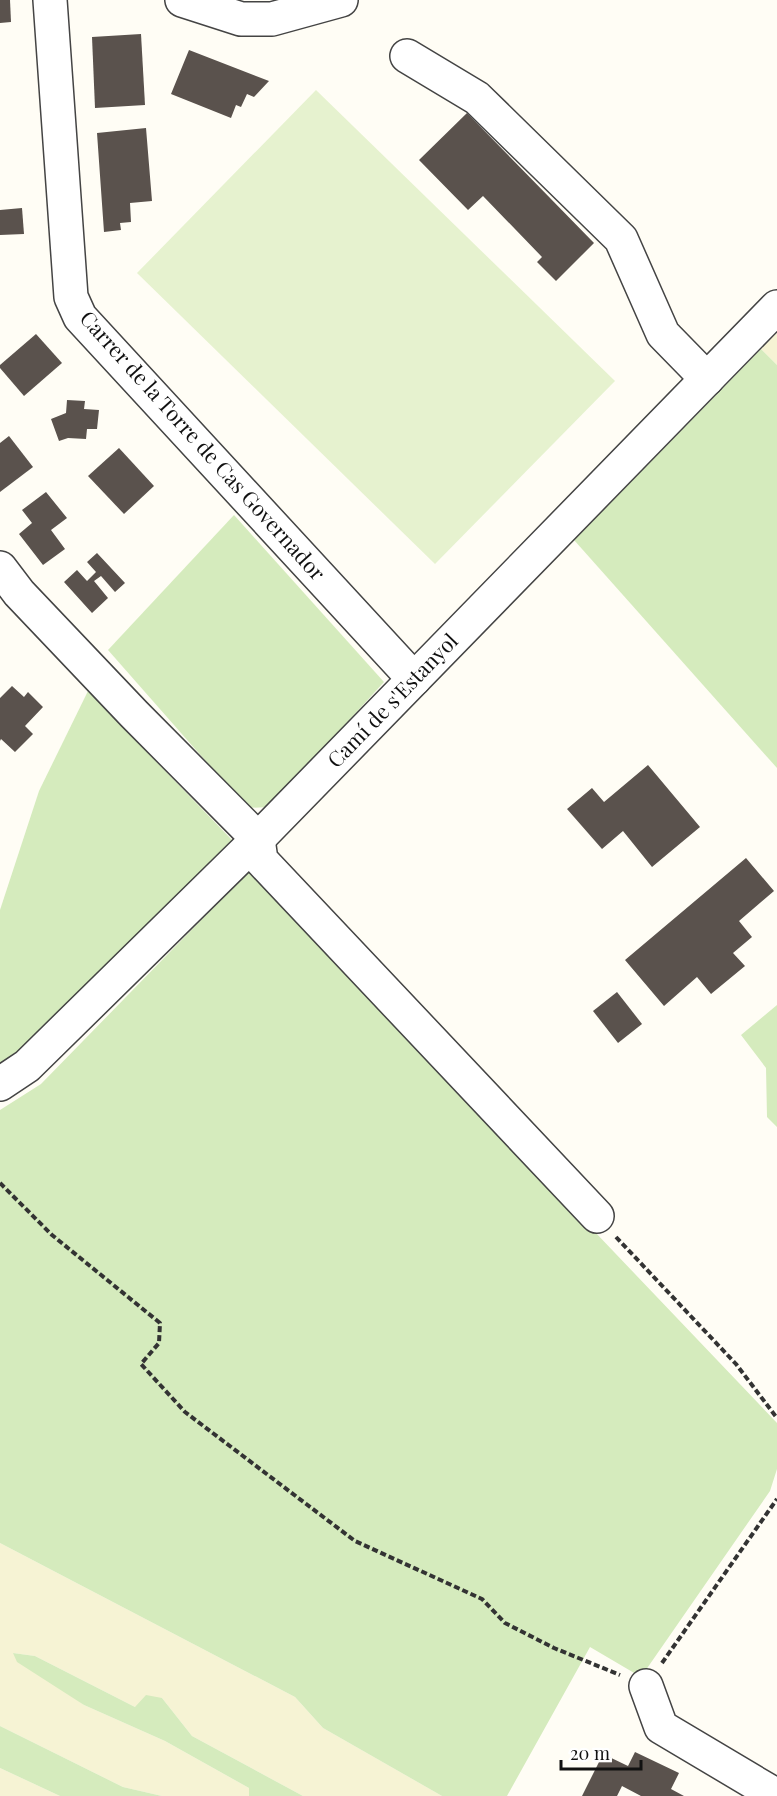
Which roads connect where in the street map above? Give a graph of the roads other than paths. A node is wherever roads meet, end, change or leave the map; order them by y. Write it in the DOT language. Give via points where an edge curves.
graph roads {
  1 [pos="50,0"];
  2 [pos="182,0"];
  3 [pos="341,0"];
  4 [pos="407,56"];
  5 [pos="777,307"];
  6 [pos="707,379"];
  7 [pos="0,568"];
  8 [pos="414,679"];
  9 [pos="258,839"];
  10 [pos="0,1084"];
  11 [pos="597,1216"];
  12 [pos="646,1686"];
  13 [pos="777,1796"];
  1 -- 8 [label="street, Carrer de la Torre de Cas Governador" via="71,297 80,317"];
  2 -- 3 [label="street" via="241,20 272,19"];
  4 -- 6 [label="street" via="477,98 621,239 663,333"];
  5 -- 6 [label="street, Camí de s'Estanyol"];
  6 -- 8 [label="street, Camí de s'Estanyol"];
  7 -- 9 [label="street" via="120,700"];
  8 -- 9 [label="street, Camí de s'Estanyol"];
  9 -- 10 [label="street, Camí de s'Estanyol" via="27,1066"];
  9 -- 11 [label="street" via="261,860"];
  12 -- 13 [label="street" via="661,1727"];
}
